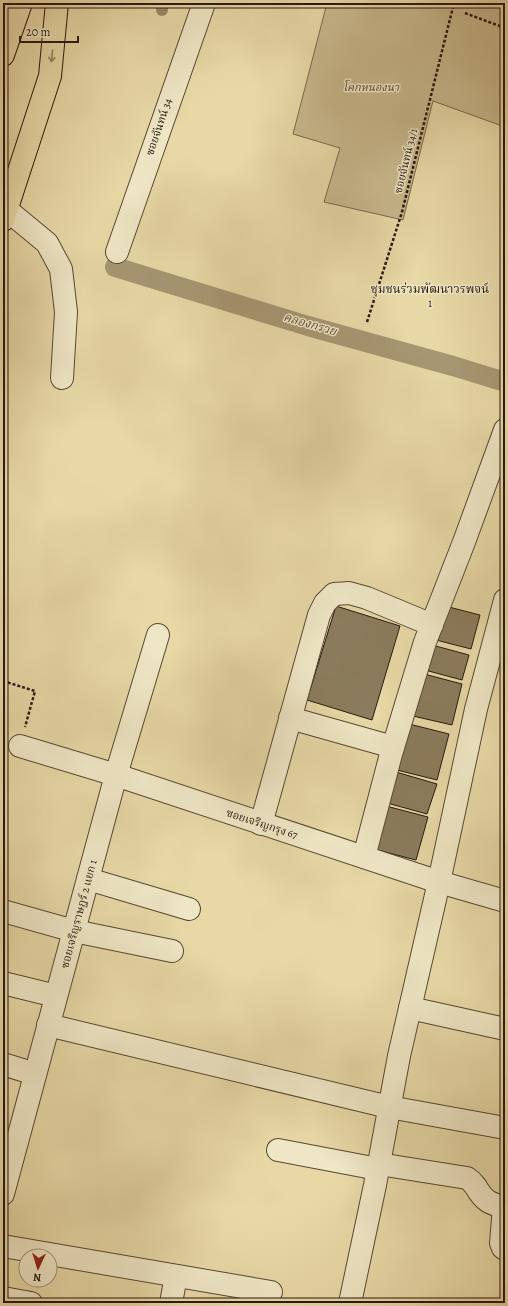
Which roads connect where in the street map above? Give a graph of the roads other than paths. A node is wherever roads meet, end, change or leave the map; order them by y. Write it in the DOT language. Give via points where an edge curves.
graph roads {
  1 [pos="9,3"];
  2 [pos="21,3"];
  3 [pos="57,3"];
  4 [pos="204,3"];
  5 [pos="3,21"];
  6 [pos="3,55"];
  7 [pos="5,215"];
  8 [pos="116,252"];
  9 [pos="62,378"];
  10 [pos="505,430"];
  11 [pos="505,600"];
  12 [pos="432,626"];
  13 [pos="158,635"];
  14 [pos="290,718"];
  15 [pos="20,746"];
  16 [pos="393,747"];
  17 [pos="116,775"];
  18 [pos="261,824"];
  19 [pos="364,857"];
  20 [pos="88,879"];
  21 [pos="439,882"];
  22 [pos="505,901"];
  23 [pos="189,909"];
  24 [pos="3,911"];
  25 [pos="74,931"];
  26 [pos="172,951"];
  27 [pos="3,983"];
  28 [pos="56,996"];
  29 [pos="410,1008"];
  30 [pos="48,1025"];
  31 [pos="505,1029"];
  32 [pos="3,1064"];
  33 [pos="35,1074"];
  34 [pos="389,1107"];
  35 [pos="505,1128"];
  36 [pos="278,1150"];
  37 [pos="378,1166"];
  38 [pos="6,1168"];
  39 [pos="3,1194"];
  40 [pos="505,1207"];
  41 [pos="3,1246"];
  42 [pos="505,1249"];
  43 [pos="176,1276"];
  44 [pos="271,1292"];
  45 [pos="3,1298"];
  46 [pos="31,1303"];
  47 [pos="171,1303"];
  48 [pos="350,1303"];
  1 -- 5 [label="main road"];
  2 -- 6 [label="main road"];
  3 -- 7 [label="main road, one-way" via="50,76"];
  4 -- 8 [label="street, ซอยจันทน์ 34"];
  7 -- 9 [label="street" via="47,243 61,269 66,312"];
  10 -- 12 [label="street"];
  11 -- 21 [label="street" via="476,709"];
  12 -- 14 [label="street" via="349,592 334,594 324,603 319,615"];
  12 -- 16 [label="street"];
  13 -- 17 [label="street, ซอยเจริญราษฎร์ 2 แยก 1"];
  14 -- 16 [label="street"];
  14 -- 18 [label="street"];
  15 -- 17 [label="street, ซอยเจริญกรุง 67"];
  16 -- 19 [label="street"];
  17 -- 18 [label="street, ซอยเจริญกรุง 67"];
  17 -- 20 [label="street, ซอยเจริญราษฎร์ 2 แยก 1"];
  18 -- 19 [label="street, ซอยเจริญกรุง 67"];
  19 -- 21 [label="street, ซอยเจริญกรุง 67"];
  20 -- 23 [label="street"];
  20 -- 25 [label="street, ซอยเจริญราษฎร์ 2 แยก 1"];
  21 -- 22 [label="street, ซอยเจริญกรุง 67"];
  21 -- 29 [label="street"];
  24 -- 25 [label="street"];
  25 -- 26 [label="street"];
  25 -- 28 [label="street, ซอยเจริญราษฎร์ 2 แยก 1"];
  27 -- 28 [label="street"];
  28 -- 30 [label="street, ซอยเจริญราษฎร์ 2 แยก 1"];
  29 -- 31 [label="street"];
  29 -- 34 [label="street"];
  30 -- 33 [label="street, ซอยเจริญราษฎร์ 2 แยก 1"];
  30 -- 34 [label="street"];
  32 -- 33 [label="street"];
  33 -- 38 [label="street, ซอยเจริญราษฎร์ 2 แยก 1"];
  34 -- 35 [label="street"];
  34 -- 37 [label="street"];
  36 -- 37 [label="street"];
  37 -- 40 [label="street" via="466,1178 472,1181 484,1199"];
  37 -- 48 [label="street"];
  38 -- 39 [label="street, ซอยเจริญราษฎร์ 2 แยก 1"];
  40 -- 42 [label="street" via="501,1243"];
  41 -- 43 [label="street"];
  43 -- 44 [label="street"];
  43 -- 47 [label="street"];
  45 -- 46 [label="street"];
}
